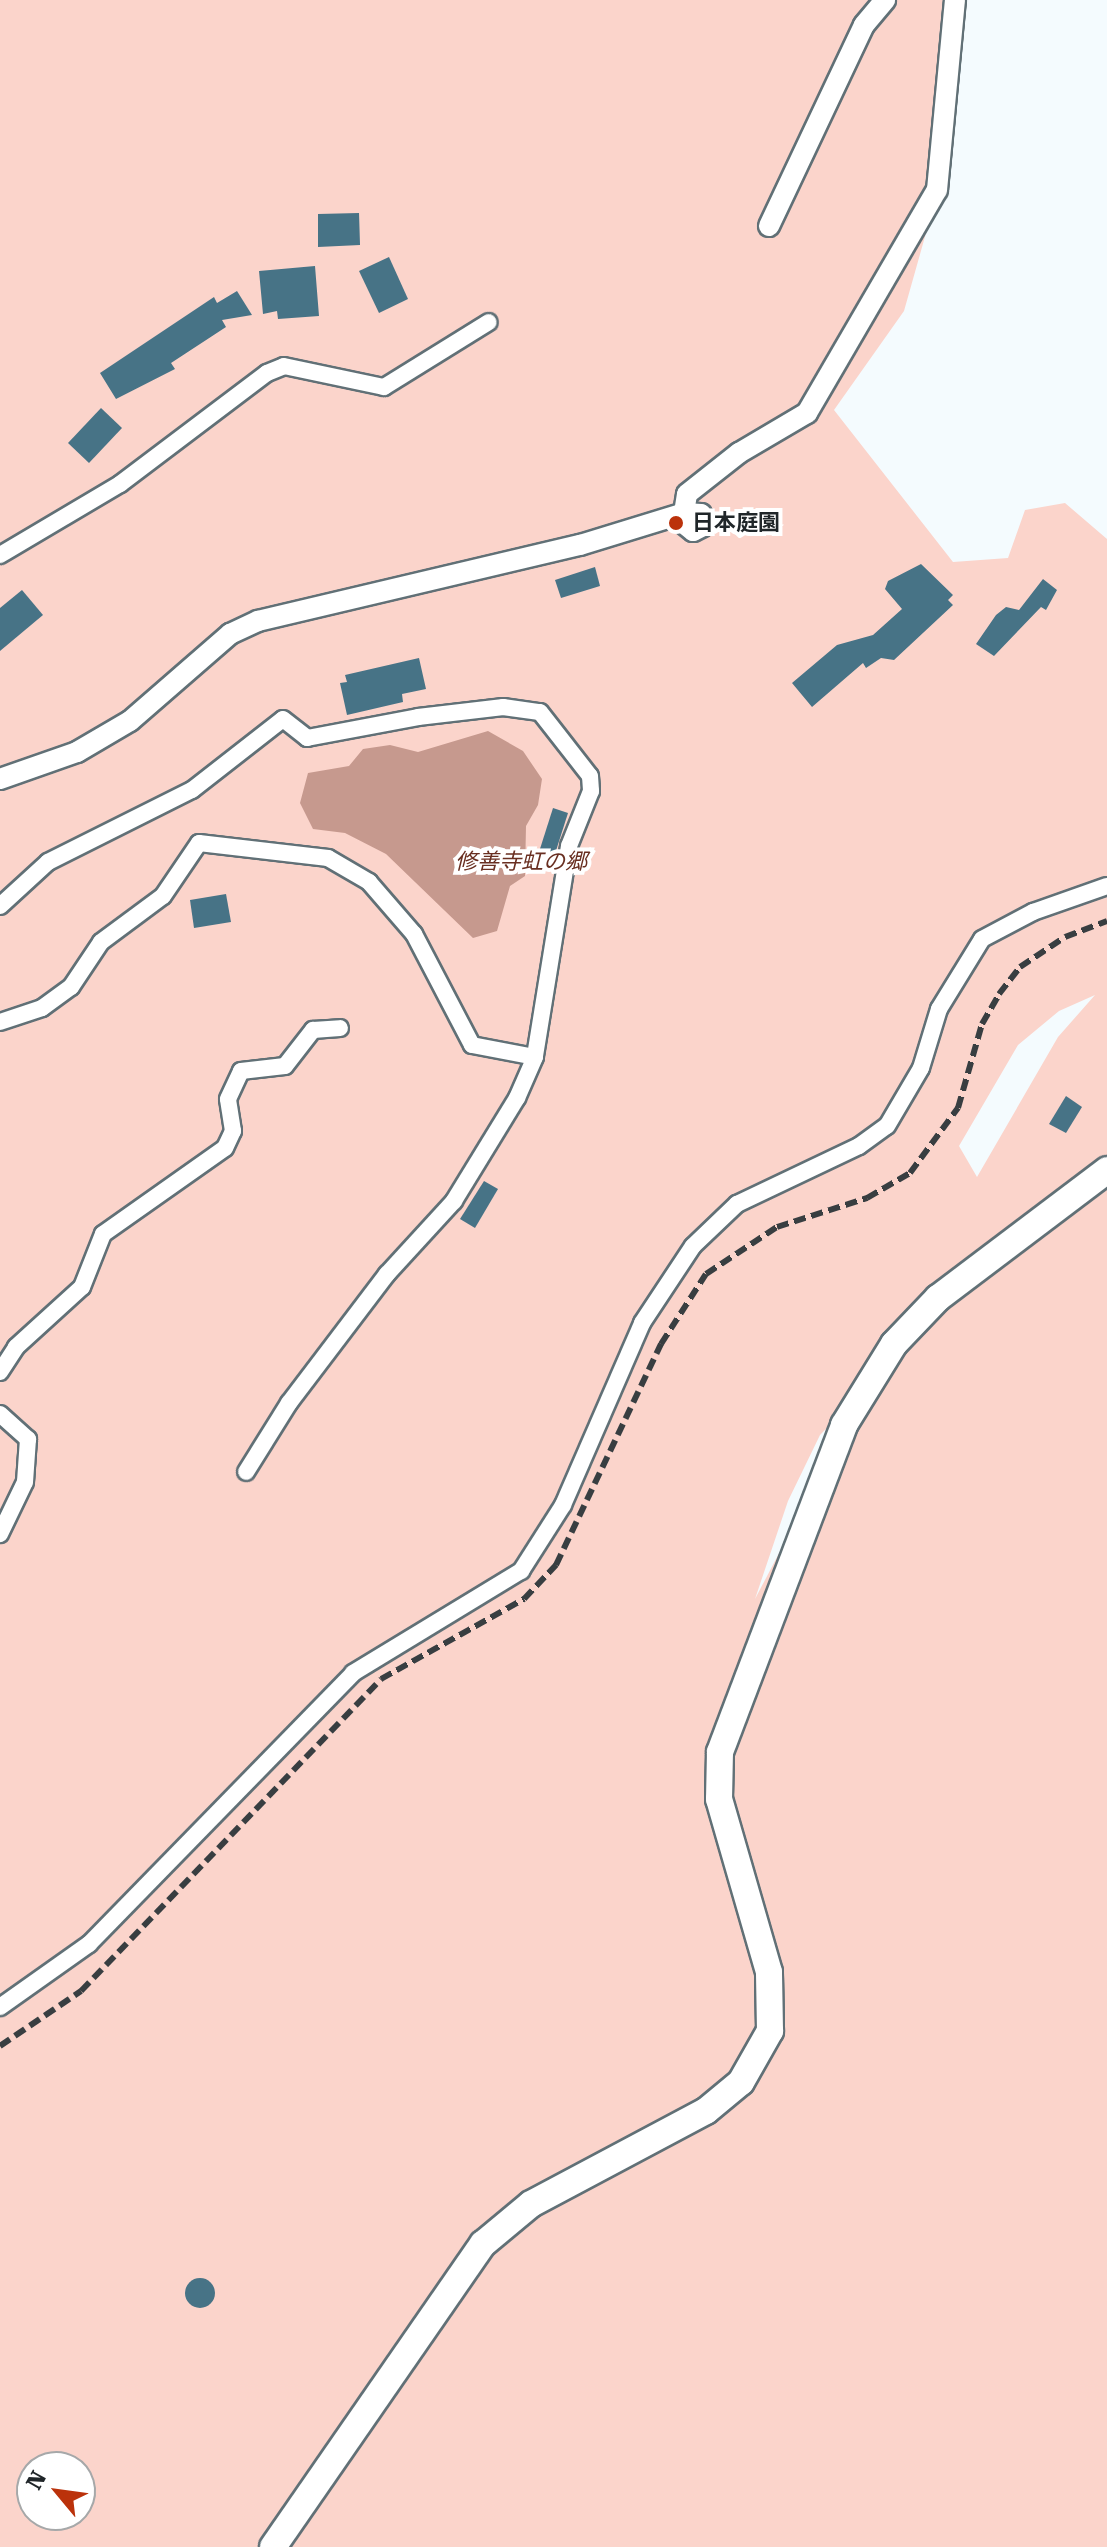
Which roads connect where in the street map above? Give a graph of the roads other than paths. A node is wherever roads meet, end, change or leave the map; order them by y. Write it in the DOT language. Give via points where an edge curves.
graph roads {
  1 [pos="885,0"];
  2 [pos="955,0"];
  3 [pos="769,226"];
  4 [pos="489,322"];
  5 [pos="0,555"];
  6 [pos="0,779"];
  7 [pos="1107,886"];
  8 [pos="0,906"];
  9 [pos="0,1022"];
  10 [pos="340,1028"];
  11 [pos="535,1057"];
  12 [pos="1107,1170"];
  13 [pos="0,1372"];
  14 [pos="0,1414"];
  15 [pos="246,1472"];
  16 [pos="0,1534"];
  17 [pos="0,2007"];
  18 [pos="273,2547"];
  1 -- 3 [label="street" via="864,25"];
  2 -- 6 [label="street" via="937,190 807,413 739,453 687,494 680,515 258,621 230,634 130,721 77,752"];
  4 -- 5 [label="street" via="384,387 284,366 267,373 120,484"];
  7 -- 17 [label="street" via="1033,912 982,939 939,1009 921,1068 887,1126 859,1146 737,1204 693,1246 642,1323 563,1505 521,1571 353,1673 89,1944"];
  8 -- 11 [label="street" via="48,862 192,790 283,719 307,738 503,707 540,712 590,776 591,791 569,846"];
  9 -- 11 [label="street" via="42,1008 71,987 101,942 163,896 199,843 328,858 369,882 414,934 472,1045"];
  10 -- 13 [label="street" via="313,1030 285,1066 241,1071 228,1099 233,1131 225,1148 103,1234 86,1281 16,1347"];
  11 -- 15 [label="street" via="517,1098 454,1201 387,1274 289,1403"];
  12 -- 18 [label="street" via="938,1298 894,1344 838,1440 720,1752 719,1799 769,1972 770,2031 741,2082 706,2111 531,2204 483,2244"];
  14 -- 16 [label="street" via="28,1439 25,1482"];
}
